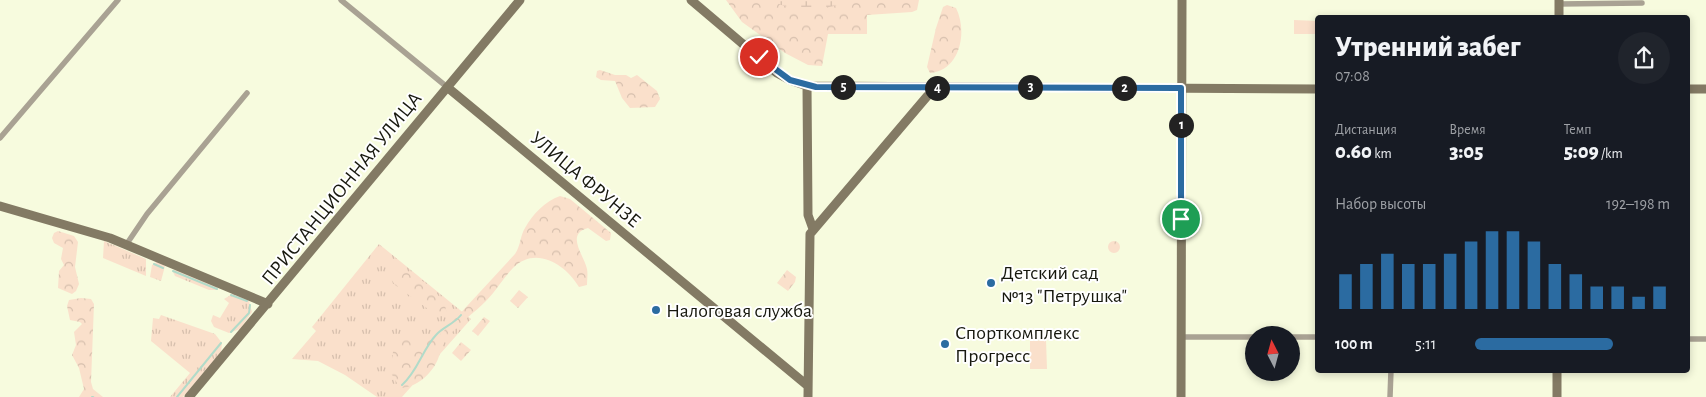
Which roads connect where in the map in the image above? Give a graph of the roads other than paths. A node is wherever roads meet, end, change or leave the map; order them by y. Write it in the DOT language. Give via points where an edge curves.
graph roads {
  1 [pos="118,0"];
  2 [pos="341,0"];
  3 [pos="520,0"];
  4 [pos="691,0"];
  5 [pos="1182,0"];
  6 [pos="1559,2"];
  7 [pos="1642,4"];
  8 [pos="1559,15"];
  9 [pos="807,86"];
  10 [pos="447,87"];
  11 [pos="935,88"];
  12 [pos="1181,88"];
  13 [pos="1315,88"];
  14 [pos="1690,89"];
  15 [pos="1706,89"];
  16 [pos="247,93"];
  17 [pos="0,138"];
  18 [pos="0,206"];
  19 [pos="813,229"];
  20 [pos="126,245"];
  21 [pos="268,304"];
  22 [pos="1181,337"];
  23 [pos="1245,337"];
  24 [pos="1300,337"];
  25 [pos="1315,337"];
  26 [pos="1690,339"];
  27 [pos="1706,339"];
  28 [pos="1390,373"];
  29 [pos="1557,373"];
  30 [pos="808,386"];
  31 [pos="193,396"];
  32 [pos="808,397"];
  33 [pos="1181,397"];
  34 [pos="1390,397"];
  35 [pos="1557,397"];
  1 -- 17 [label="street"];
  2 -- 10 [label="street, УЛИЦА ФРУНЗЕ"];
  3 -- 10 [label="main road, ПРИСТАНЦИОННАЯ УЛИЦА"];
  4 -- 9 [label="main road" via="777,72"];
  5 -- 12 [label="main road"];
  6 -- 7 [label="street"];
  6 -- 8 [label="main road"];
  9 -- 11 [label="main road"];
  9 -- 19 [label="main road" via="808,214"];
  10 -- 21 [label="main road, ПРИСТАНЦИОННАЯ УЛИЦА"];
  10 -- 30 [label="main road, УЛИЦА ФРУНЗЕ"];
  11 -- 12 [label="main road"];
  11 -- 19 [label="main road"];
  12 -- 13 [label="main road"];
  12 -- 22 [label="main road"];
  14 -- 15 [label="main road"];
  16 -- 20 [label="street"];
  18 -- 20 [label="main road" via="96,233"];
  19 -- 30 [label="main road" via="808,244"];
  20 -- 21 [label="main road"];
  21 -- 31 [label="main road, ПРИСТАНЦИОННАЯ УЛИЦА"];
  22 -- 23 [label="street"];
  22 -- 33 [label="main road"];
  24 -- 25 [label="street"];
  26 -- 27 [label="street"];
  28 -- 34 [label="street"];
  29 -- 35 [label="main road"];
  30 -- 32 [label="main road"];
}
